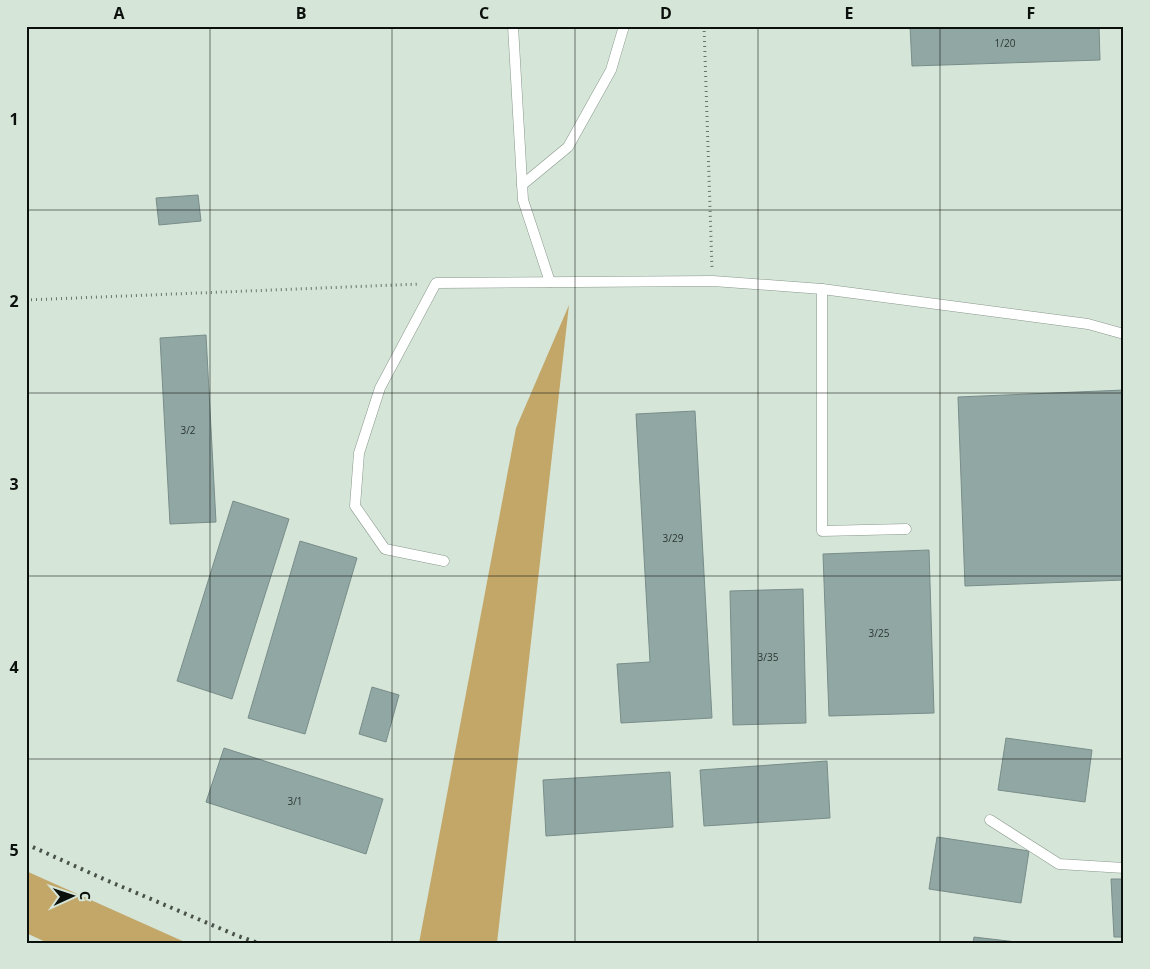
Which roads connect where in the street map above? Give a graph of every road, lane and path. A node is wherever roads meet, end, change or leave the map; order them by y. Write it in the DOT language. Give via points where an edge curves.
graph roads {
  1 [pos="513,26"];
  2 [pos="624,26"];
  3 [pos="704,26"];
  4 [pos="522,185"];
  5 [pos="713,280"];
  6 [pos="550,282"];
  7 [pos="436,283"];
  8 [pos="822,289"];
  9 [pos="26,300"];
  10 [pos="1124,334"];
  11 [pos="906,529"];
  12 [pos="444,561"];
  13 [pos="990,820"];
  14 [pos="1124,868"];
  1 -- 4 [label="lane"];
  2 -- 4 [label="lane" via="611,70 568,148"];
  3 -- 5 [label="path"];
  4 -- 6 [label="lane" via="523,200"];
  5 -- 6 [label="lane"];
  5 -- 8 [label="lane"];
  6 -- 7 [label="lane"];
  7 -- 9 [label="path"];
  7 -- 12 [label="lane" via="380,388 359,453 355,506 385,549"];
  8 -- 10 [label="lane" via="1088,324"];
  8 -- 11 [label="lane" via="822,531"];
  13 -- 14 [label="lane" via="1059,864"];
}
